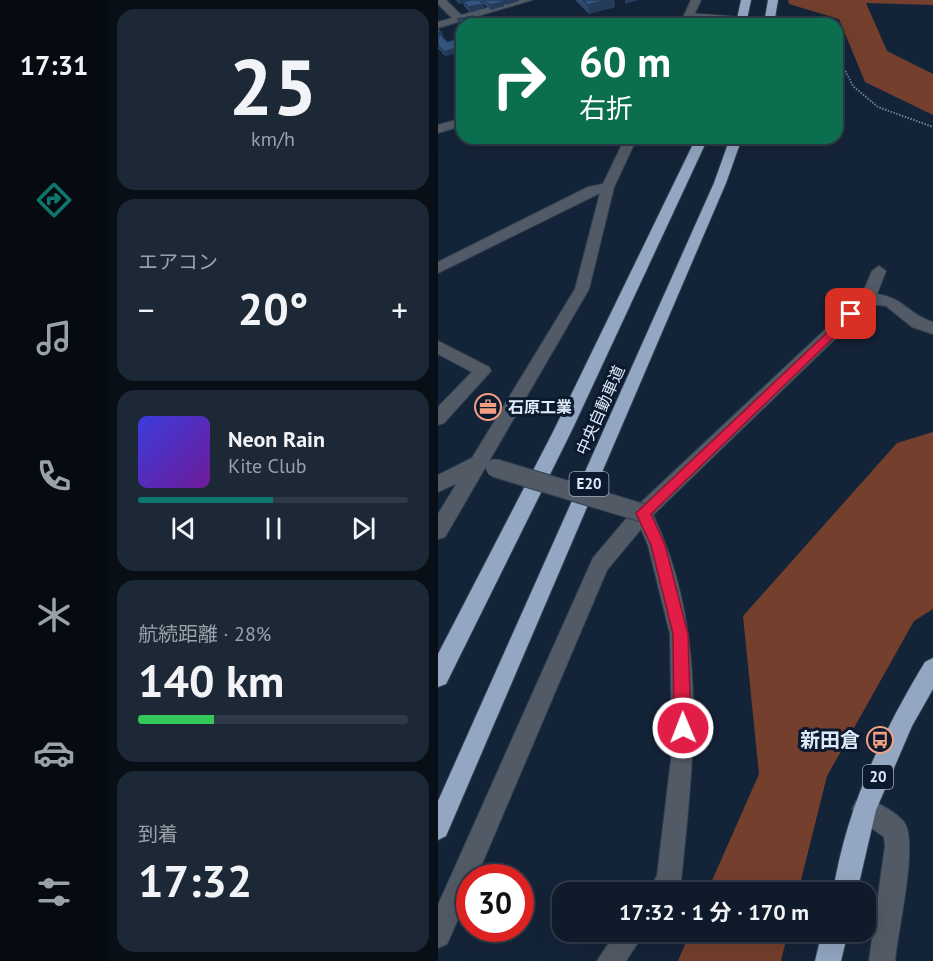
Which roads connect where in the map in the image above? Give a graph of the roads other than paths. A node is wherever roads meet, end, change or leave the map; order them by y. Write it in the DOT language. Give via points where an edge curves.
graph roads {
  1 [pos="440,0"];
  2 [pos="527,0"];
  3 [pos="696,0"];
  4 [pos="746,0"];
  5 [pos="772,0"];
  6 [pos="458,18"];
  7 [pos="463,18"];
  8 [pos="690,18"];
  9 [pos="742,18"];
  10 [pos="770,18"];
  11 [pos="456,20"];
  12 [pos="438,25"];
  13 [pos="456,124"];
  14 [pos="438,129"];
  15 [pos="628,144"];
  16 [pos="699,144"];
  17 [pos="734,144"];
  18 [pos="608,187"];
  19 [pos="438,268"];
  20 [pos="879,271"];
  21 [pos="868,298"];
  22 [pos="933,328"];
  23 [pos="438,347"];
  24 [pos="438,418"];
  25 [pos="486,466"];
  26 [pos="438,484"];
  27 [pos="643,513"];
  28 [pos="438,531"];
  29 [pos="933,669"];
  30 [pos="438,676"];
  31 [pos="864,809"];
  32 [pos="438,828"];
  33 [pos="668,882"];
  34 [pos="846,882"];
  35 [pos="438,935"];
  36 [pos="624,942"];
  37 [pos="833,942"];
  38 [pos="610,961"];
  39 [pos="828,961"];
  40 [pos="882,961"];
  1 -- 6 [label="street"];
  2 -- 7 [label="street"];
  3 -- 8 [label="street"];
  4 -- 9 [label="highway"];
  5 -- 10 [label="highway"];
  11 -- 12 [label="street"];
  13 -- 14 [label="street"];
  15 -- 18 [label="street"];
  16 -- 30 [label="highway, 中央自動車道" via="563,430"];
  17 -- 32 [label="highway, 中央自動車道 / E20" via="621,413"];
  18 -- 19 [label="street" via="593,190"];
  18 -- 25 [label="street" via="582,289"];
  20 -- 21 [label="street"];
  21 -- 22 [label="street" via="890,301 917,323"];
  21 -- 27 [label="street"];
  23 -- 24 [label="street" via="483,371"];
  25 -- 26 [label="street"];
  25 -- 27 [label="street, bridge"];
  25 -- 28 [label="street"];
  27 -- 33 [label="street" via="658,545 680,634 683,751"];
  27 -- 35 [label="street" via="600,564"];
  29 -- 31 [label="highway, 20" via="904,718"];
  31 -- 34 [label="highway, 20"];
  31 -- 40 [label="street" via="895,830 898,848"];
  36 -- 38 [label="street"];
  37 -- 39 [label="highway"];
}
